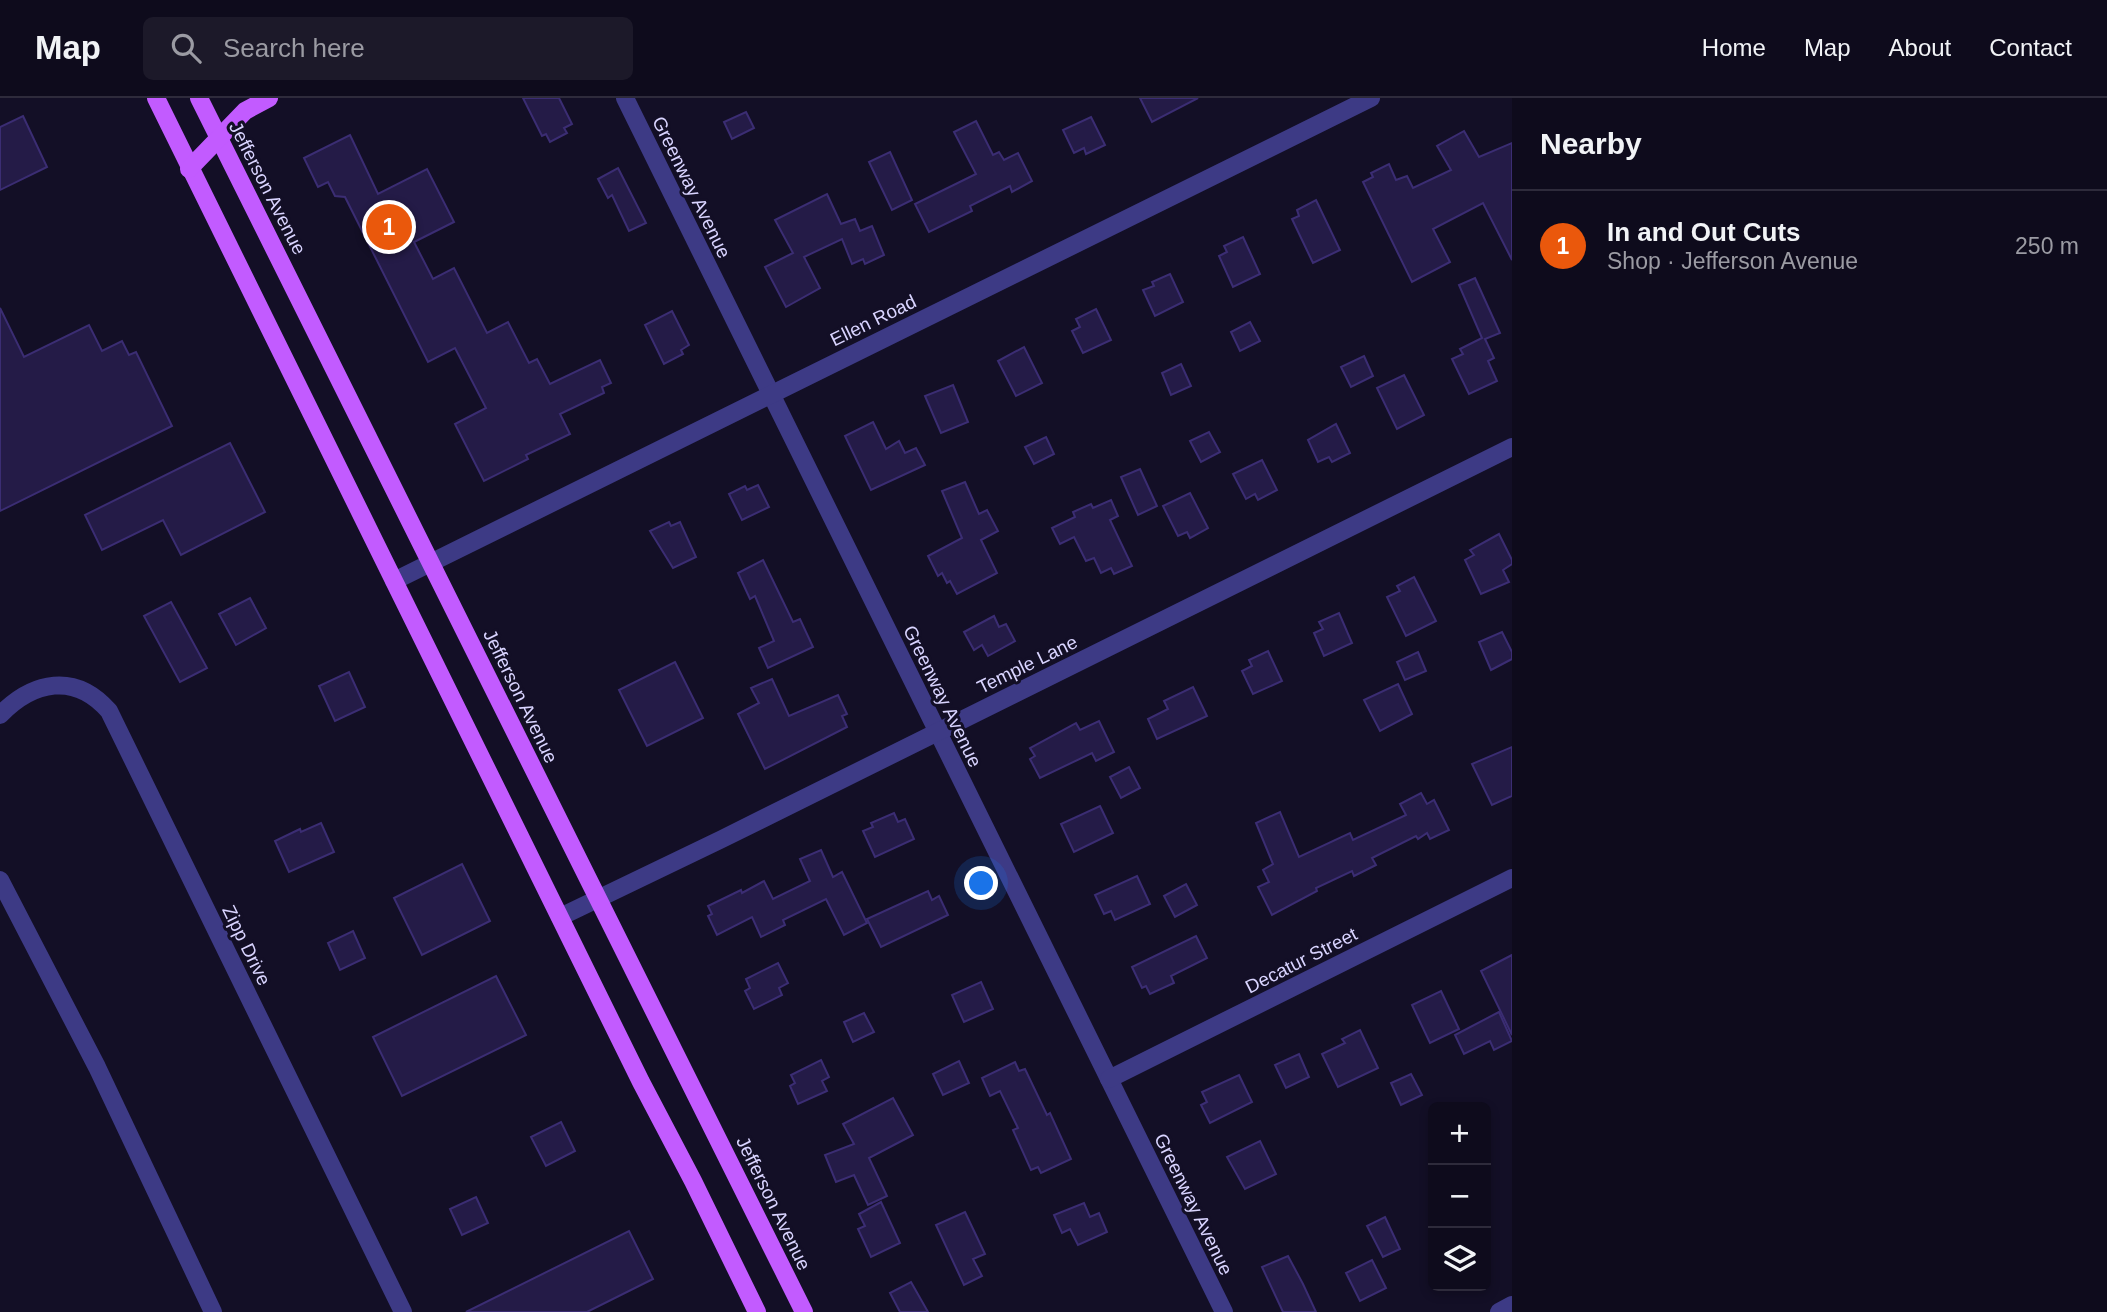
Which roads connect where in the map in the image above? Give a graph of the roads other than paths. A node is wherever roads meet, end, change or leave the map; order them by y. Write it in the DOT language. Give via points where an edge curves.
graph roads {
  1 [pos="156,98"];
  2 [pos="200,98"];
  3 [pos="269,98"];
  4 [pos="625,98"];
  5 [pos="1371,98"];
  6 [pos="219,136"];
  7 [pos="189,169"];
  8 [pos="771,394"];
  9 [pos="1512,447"];
  10 [pos="432,562"];
  11 [pos="394,581"];
  12 [pos="0,715"];
  13 [pos="937,732"];
  14 [pos="1512,878"];
  15 [pos="0,880"];
  16 [pos="599,898"];
  17 [pos="560,917"];
  18 [pos="1109,1079"];
  19 [pos="1512,1305"];
  20 [pos="213,1312"];
  21 [pos="403,1312"];
  22 [pos="757,1312"];
  23 [pos="804,1312"];
  24 [pos="1224,1312"];
  25 [pos="1499,1312"];
  1 -- 7 [label="main road"];
  2 -- 6 [label="main road, Jefferson Avenue"];
  3 -- 6 [label="main road" via="245,111"];
  4 -- 8 [label="street, Greenway Avenue"];
  5 -- 8 [label="street, Ellen Road"];
  6 -- 7 [label="main road"];
  6 -- 10 [label="main road, Jefferson Avenue"];
  7 -- 11 [label="main road"];
  8 -- 10 [label="street, Ellen Road"];
  8 -- 13 [label="street, Greenway Avenue"];
  9 -- 13 [label="street, Temple Lane"];
  10 -- 11 [label="street, Ellen Road"];
  10 -- 16 [label="main road, Jefferson Avenue"];
  11 -- 17 [label="main road"];
  12 -- 21 [label="street, Zipp Drive" via="30,693 66,685 99,699 108,711"];
  13 -- 16 [label="street, Temple Lane"];
  13 -- 18 [label="street, Greenway Avenue"];
  14 -- 18 [label="street, Decatur Street"];
  15 -- 20 [label="street" via="97,1067"];
  16 -- 17 [label="street, Temple Lane"];
  16 -- 23 [label="main road, Jefferson Avenue"];
  17 -- 22 [label="main road"];
  18 -- 24 [label="street, Greenway Avenue"];
  19 -- 25 [label="street"];
}
